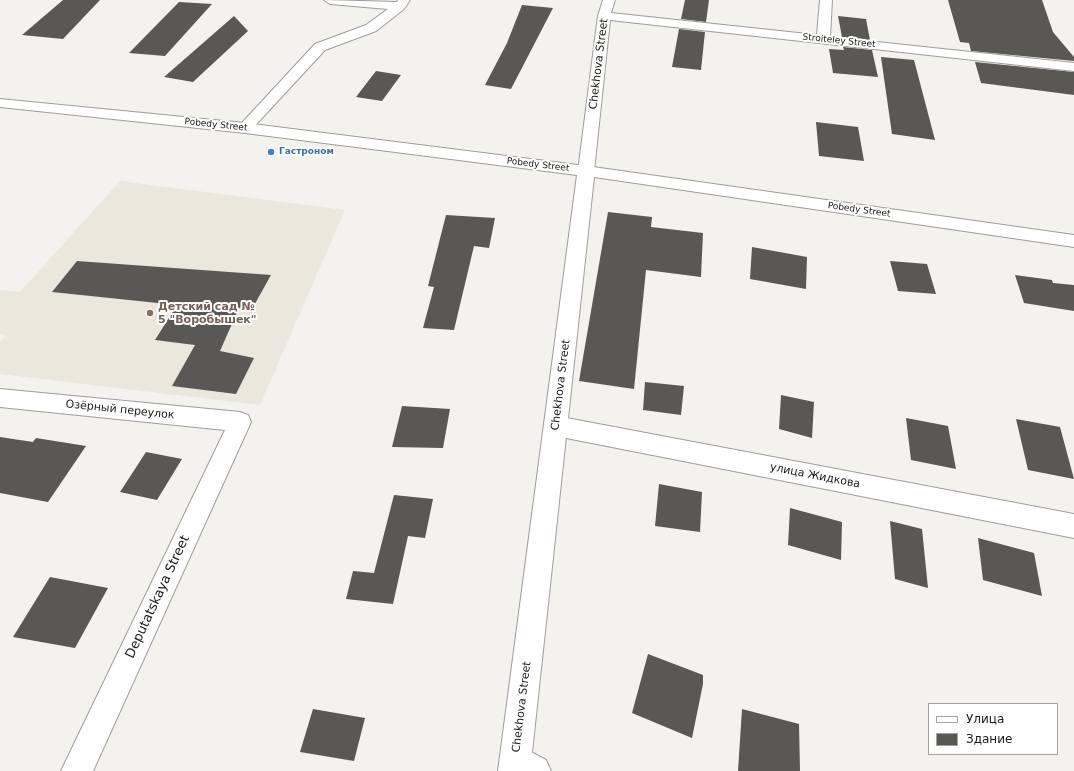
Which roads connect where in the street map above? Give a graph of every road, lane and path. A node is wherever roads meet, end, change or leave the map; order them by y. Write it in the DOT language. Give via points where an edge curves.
graph roads {
  1 [pos="330,0"];
  2 [pos="609,0"];
  3 [pos="826,0"];
  4 [pos="402,3"];
  5 [pos="604,16"];
  6 [pos="823,39"];
  7 [pos="1074,67"];
  8 [pos="0,103"];
  9 [pos="245,128"];
  10 [pos="586,171"];
  11 [pos="1074,241"];
  12 [pos="0,398"];
  13 [pos="240,422"];
  14 [pos="556,426"];
  15 [pos="1074,526"];
  16 [pos="522,767"];
  17 [pos="77,771"];
  1 -- 4 [label="street"];
  2 -- 5 [label="street, Chekhova Street"];
  3 -- 6 [label="street"];
  4 -- 9 [label="street" via="371,28 320,47"];
  5 -- 6 [label="street, Stroiteley Street"];
  5 -- 10 [label="street, Chekhova Street"];
  6 -- 7 [label="street, Stroiteley Street"];
  8 -- 9 [label="street, Pobedy Street"];
  9 -- 10 [label="street, Pobedy Street"];
  10 -- 11 [label="street, Pobedy Street"];
  10 -- 14 [label="street, Chekhova Street"];
  12 -- 13 [label="street, Озёрный переулок"];
  13 -- 17 [label="street, Deputatskaya Street"];
  14 -- 15 [label="street, улица Жидкова"];
  14 -- 16 [label="street, Chekhova Street"];
}
